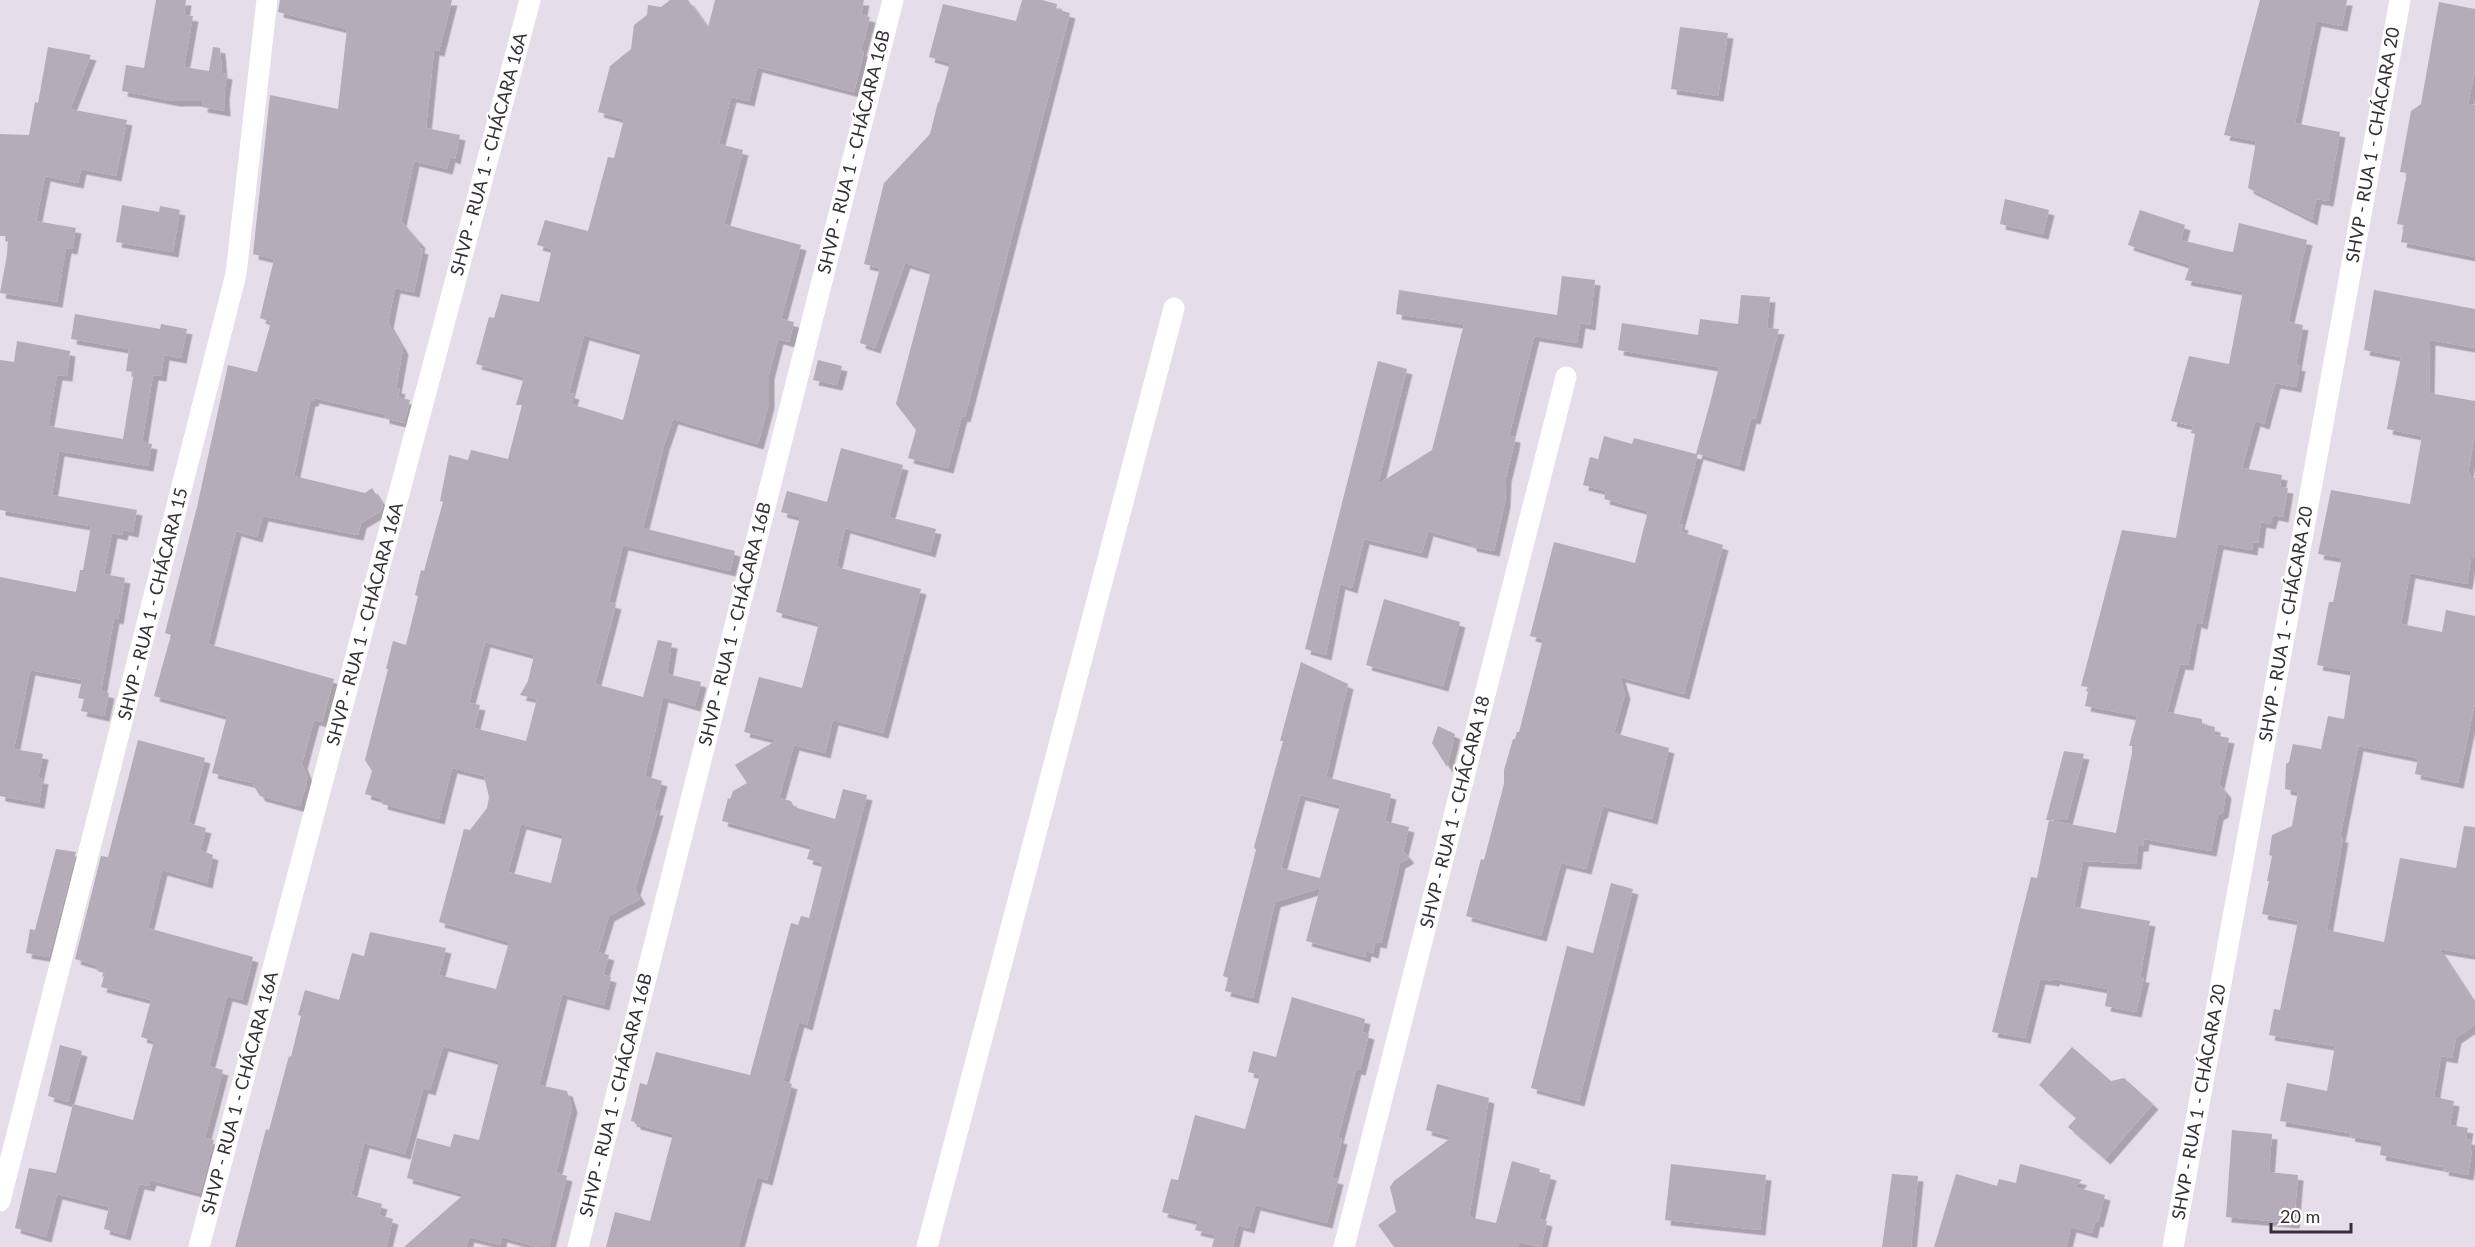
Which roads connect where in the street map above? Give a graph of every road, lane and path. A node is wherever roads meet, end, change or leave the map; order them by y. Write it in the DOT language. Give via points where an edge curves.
graph roads {
  1 [pos="267,0"];
  2 [pos="530,0"];
  3 [pos="893,0"];
  4 [pos="2400,0"];
  5 [pos="1174,308"];
  6 [pos="1566,377"];
  7 [pos="0,1201"];
  8 [pos="199,1247"];
  9 [pos="578,1247"];
  10 [pos="927,1247"];
  11 [pos="1344,1247"];
  12 [pos="2173,1247"];
  1 -- 7 [label="street, SHVP - RUA 1 - CHÁCARA 15" via="232,293"];
  2 -- 8 [label="street, SHVP - RUA 1 - CHÁCARA 16A"];
  3 -- 9 [label="street, SHVP - RUA 1 - CHÁCARA 16B"];
  4 -- 12 [label="street, SHVP - RUA 1 - CHÁCARA 20"];
  5 -- 10 [label="street"];
  6 -- 11 [label="street, SHVP - RUA 1 - CHÁCARA 18"];
}
